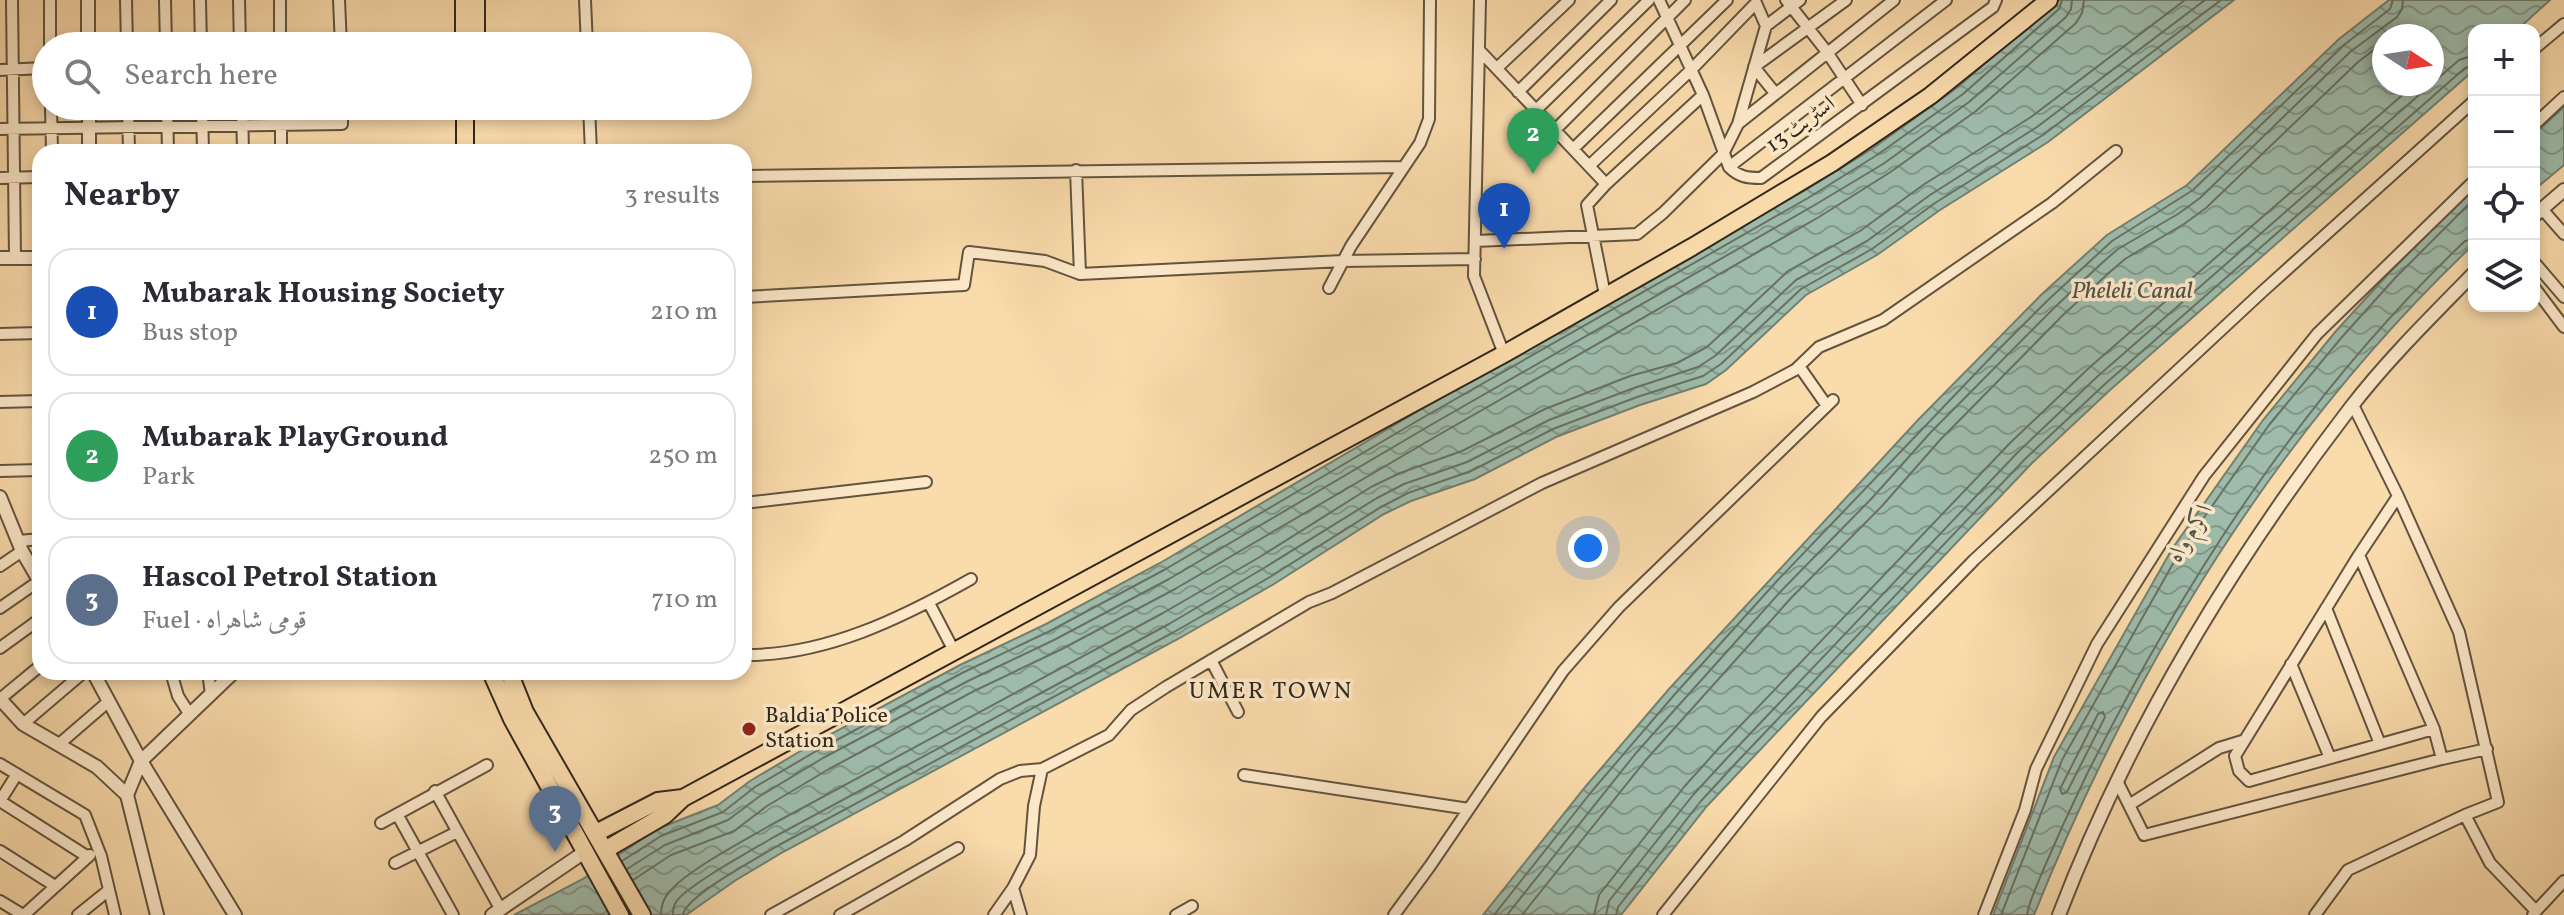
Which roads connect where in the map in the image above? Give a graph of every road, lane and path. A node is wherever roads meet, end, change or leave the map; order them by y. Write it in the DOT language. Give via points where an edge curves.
graph roads {
  1 [pos="12,0"];
  2 [pos="50,0"];
  3 [pos="88,0"];
  4 [pos="126,0"];
  5 [pos="165,0"];
  6 [pos="200,0"];
  7 [pos="239,0"];
  8 [pos="280,0"];
  9 [pos="339,0"];
  10 [pos="464,0"];
  11 [pos="476,0"];
  12 [pos="585,0"];
  13 [pos="1430,0"];
  14 [pos="1480,0"];
  15 [pos="1569,0"];
  16 [pos="1611,0"];
  17 [pos="1649,0"];
  18 [pos="1659,0"];
  19 [pos="1685,0"];
  20 [pos="1727,0"];
  21 [pos="1846,0"];
  22 [pos="1894,0"];
  23 [pos="1946,0"];
  24 [pos="1996,0"];
  25 [pos="2049,0"];
  26 [pos="1755,2"];
  27 [pos="1793,2"];
  28 [pos="1667,18"];
  29 [pos="2564,24"];
  30 [pos="1766,26"];
  31 [pos="1809,29"];
  32 [pos="50,32"];
  33 [pos="88,32"];
  34 [pos="127,32"];
  35 [pos="166,32"];
  36 [pos="201,32"];
  37 [pos="240,32"];
  38 [pos="280,32"];
  39 [pos="340,32"];
  40 [pos="464,32"];
  41 [pos="476,32"];
  42 [pos="586,32"];
  43 [pos="1678,44"];
  44 [pos="2540,44"];
  45 [pos="1480,51"];
  46 [pos="1827,52"];
  47 [pos="1754,67"];
  48 [pos="32,68"];
  49 [pos="1497,68"];
  50 [pos="13,69"];
  51 [pos="0,70"];
  52 [pos="1691,70"];
  53 [pos="1845,77"];
  54 [pos="1518,92"];
  55 [pos="1775,93"];
  56 [pos="1703,95"];
  57 [pos="2564,97"];
  58 [pos="1862,105"];
  59 [pos="2468,106"];
  60 [pos="1536,110"];
  61 [pos="2540,119"];
  62 [pos="51,120"];
  63 [pos="89,120"];
  64 [pos="129,120"];
  65 [pos="168,120"];
  66 [pos="203,120"];
  67 [pos="242,120"];
  68 [pos="281,120"];
  69 [pos="342,120"];
  70 [pos="465,120"];
  71 [pos="476,120"];
  72 [pos="590,120"];
  73 [pos="1738,124"];
  74 [pos="281,125"];
  75 [pos="203,126"];
  76 [pos="242,126"];
  77 [pos="129,127"];
  78 [pos="168,127"];
  79 [pos="89,128"];
  80 [pos="0,129"];
  81 [pos="13,129"];
  82 [pos="51,129"];
  83 [pos="1555,130"];
  84 [pos="52,144"];
  85 [pos="89,144"];
  86 [pos="129,144"];
  87 [pos="168,144"];
  88 [pos="203,144"];
  89 [pos="243,144"];
  90 [pos="281,144"];
  91 [pos="465,144"];
  92 [pos="476,144"];
  93 [pos="591,144"];
  94 [pos="1573,149"];
  95 [pos="2116,151"];
  96 [pos="1723,154"];
  97 [pos="1589,166"];
  98 [pos="1404,167"];
  99 [pos="1729,167"];
  100 [pos="1076,170"];
  101 [pos="752,176"];
  102 [pos="32,177"];
  103 [pos="0,178"];
  104 [pos="14,178"];
  105 [pos="1606,184"];
  106 [pos="2468,187"];
  107 [pos="2564,190"];
  108 [pos="2540,211"];
  109 [pos="2540,215"];
  110 [pos="2564,234"];
  111 [pos="1592,236"];
  112 [pos="1476,241"];
  113 [pos="0,258"];
  114 [pos="15,258"];
  115 [pos="32,258"];
  116 [pos="1475,259"];
  117 [pos="1343,261"];
  118 [pos="2540,269"];
  119 [pos="1080,274"];
  120 [pos="2468,280"];
  121 [pos="1329,288"];
  122 [pos="1605,295"];
  123 [pos="2540,295"];
  124 [pos="752,297"];
  125 [pos="2564,297"];
  126 [pos="2564,327"];
  127 [pos="32,333"];
  128 [pos="0,334"];
  129 [pos="1504,354"];
  130 [pos="1799,366"];
  131 [pos="32,401"];
  132 [pos="0,402"];
  133 [pos="2353,405"];
  134 [pos="32,470"];
  135 [pos="0,471"];
  136 [pos="926,482"];
  137 [pos="2398,496"];
  138 [pos="0,497"];
  139 [pos="752,502"];
  140 [pos="4,520"];
  141 [pos="32,542"];
  142 [pos="20,546"];
  143 [pos="2359,555"];
  144 [pos="0,566"];
  145 [pos="32,568"];
  146 [pos="971,579"];
  147 [pos="32,587"];
  148 [pos="929,603"];
  149 [pos="0,608"];
  150 [pos="2326,608"];
  151 [pos="32,625"];
  152 [pos="0,648"];
  153 [pos="953,649"];
  154 [pos="752,655"];
  155 [pos="1211,660"];
  156 [pos="2291,664"];
  157 [pos="32,673"];
  158 [pos="75,680"];
  159 [pos="100,680"];
  160 [pos="173,680"];
  161 [pos="209,680"];
  162 [pos="226,680"];
  163 [pos="496,680"];
  164 [pos="511,680"];
  165 [pos="211,694"];
  166 [pos="0,699"];
  167 [pos="109,701"];
  168 [pos="1238,712"];
  169 [pos="190,715"];
  170 [pos="518,716"];
  171 [pos="23,724"];
  172 [pos="2434,729"];
  173 [pos="2242,741"];
  174 [pos="2380,744"];
  175 [pos="58,745"];
  176 [pos="2487,749"];
  177 [pos="2330,758"];
  178 [pos="2442,759"];
  179 [pos="141,761"];
  180 [pos="0,764"];
  181 [pos="487,765"];
  182 [pos="1042,769"];
  183 [pos="17,774"];
  184 [pos="1244,775"];
  185 [pos="2118,783"];
  186 [pos="435,791"];
  187 [pos="127,795"];
  188 [pos="683,798"];
  189 [pos="0,801"];
  190 [pos="2129,805"];
  191 [pos="1469,809"];
  192 [pos="397,814"];
  193 [pos="2465,815"];
  194 [pos="381,823"];
  195 [pos="457,832"];
  196 [pos="596,833"];
  197 [pos="98,848"];
  198 [pos="958,848"];
  199 [pos="0,851"];
  200 [pos="418,852"];
  201 [pos="598,853"];
  202 [pos="88,857"];
  203 [pos="395,863"];
  204 [pos="2564,881"];
  205 [pos="55,886"];
  206 [pos="1013,888"];
  207 [pos="109,890"];
  208 [pos="0,901"];
  209 [pos="1192,906"];
  210 [pos="497,912"];
  211 [pos="2534,913"];
  212 [pos="24,915"];
  213 [pos="78,915"];
  214 [pos="115,915"];
  215 [pos="157,915"];
  216 [pos="235,915"];
  217 [pos="453,915"];
  218 [pos="620,915"];
  219 [pos="642,915"];
  220 [pos="771,915"];
  221 [pos="840,915"];
  222 [pos="994,915"];
  223 [pos="1021,915"];
  224 [pos="1176,915"];
  225 [pos="1394,915"];
  226 [pos="1663,915"];
  227 [pos="1984,915"];
  228 [pos="2059,915"];
  229 [pos="2315,915"];
  1 -- 50 [label="street"];
  2 -- 32 [label="street"];
  3 -- 33 [label="street"];
  4 -- 34 [label="street"];
  5 -- 35 [label="street"];
  6 -- 36 [label="street"];
  7 -- 37 [label="street"];
  8 -- 38 [label="street"];
  9 -- 39 [label="street"];
  10 -- 40 [label="main road"];
  11 -- 41 [label="main road"];
  12 -- 42 [label="street"];
  13 -- 98 [label="street" via="1429,119"];
  14 -- 45 [label="street"];
  15 -- 49 [label="street"];
  16 -- 54 [label="street"];
  17 -- 60 [label="street"];
  18 -- 28 [label="street"];
  19 -- 28 [label="street"];
  20 -- 43 [label="street"];
  21 -- 31 [label="street"];
  22 -- 46 [label="street"];
  23 -- 53 [label="street"];
  24 -- 58 [label="street, اسٹریٹ 13"];
  25 -- 122 [label="main road" via="1930,96 1832,163"];
  26 -- 30 [label="street"];
  26 -- 52 [label="street"];
  27 -- 30 [label="street"];
  27 -- 31 [label="street"];
  28 -- 43 [label="street"];
  28 -- 83 [label="street"];
  29 -- 44 [label="street"];
  30 -- 47 [label="street"];
  31 -- 46 [label="street"];
  31 -- 47 [label="street"];
  43 -- 52 [label="street"];
  43 -- 94 [label="street"];
  45 -- 49 [label="street"];
  45 -- 112 [label="street"];
  46 -- 53 [label="street"];
  46 -- 55 [label="street"];
  47 -- 55 [label="street"];
  47 -- 73 [label="street"];
  48 -- 50 [label="street"];
  49 -- 54 [label="street"];
  50 -- 51 [label="street"];
  50 -- 81 [label="street"];
  52 -- 56 [label="street"];
  52 -- 97 [label="street"];
  53 -- 58 [label="street"];
  53 -- 99 [label="street"];
  54 -- 60 [label="street"];
  55 -- 73 [label="street"];
  56 -- 96 [label="street"];
  56 -- 105 [label="street"];
  57 -- 61 [label="street"];
  58 -- 99 [label="street, اسٹریٹ 13" via="1761,178 1747,178"];
  59 -- 226 [label="street" via="1974,560 1821,717"];
  60 -- 83 [label="street"];
  62 -- 82 [label="street"];
  63 -- 79 [label="street"];
  64 -- 77 [label="street"];
  65 -- 78 [label="street"];
  66 -- 75 [label="street"];
  67 -- 76 [label="street"];
  68 -- 74 [label="street"];
  69 -- 74 [label="street"];
  70 -- 91 [label="main road"];
  71 -- 92 [label="main road"];
  72 -- 93 [label="street"];
  73 -- 96 [label="street"];
  74 -- 76 [label="street"];
  74 -- 90 [label="street"];
  75 -- 76 [label="street"];
  75 -- 78 [label="street"];
  75 -- 88 [label="street"];
  76 -- 89 [label="street"];
  77 -- 78 [label="street"];
  77 -- 79 [label="street"];
  77 -- 86 [label="street"];
  78 -- 87 [label="street"];
  79 -- 82 [label="street"];
  79 -- 85 [label="street"];
  80 -- 81 [label="street"];
  81 -- 82 [label="street"];
  81 -- 104 [label="street"];
  82 -- 84 [label="street"];
  83 -- 94 [label="street"];
  94 -- 97 [label="street"];
  95 -- 130 [label="street" via="2052,203 1883,320 1819,347"];
  96 -- 99 [label="street"];
  96 -- 111 [label="street" via="1637,234"];
  97 -- 105 [label="street"];
  98 -- 100 [label="street"];
  98 -- 117 [label="street"];
  100 -- 101 [label="street"];
  100 -- 119 [label="street"];
  102 -- 104 [label="street"];
  103 -- 104 [label="street"];
  104 -- 114 [label="street"];
  105 -- 111 [label="street" via="1587,205"];
  106 -- 227 [label="street" via="2317,334 2204,476 2097,644 2036,769"];
  107 -- 108 [label="street"];
  109 -- 110 [label="street"];
  111 -- 112 [label="street"];
  111 -- 122 [label="street"];
  112 -- 116 [label="street"];
  113 -- 114 [label="street"];
  114 -- 115 [label="street"];
  116 -- 117 [label="street"];
  116 -- 129 [label="street" via="1474,276"];
  117 -- 119 [label="street"];
  117 -- 121 [label="street"];
  118 -- 125 [label="street"];
  119 -- 124 [label="street" via="1045,261 969,252 964,285"];
  120 -- 133 [label="street"];
  122 -- 129 [label="main road"];
  123 -- 126 [label="street"];
  127 -- 128 [label="street"];
  129 -- 153 [label="main road"];
  130 -- 155 [label="street" via="1753,392 1542,483 1309,602"];
  130 -- 191 [label="street" via="1830,403 1619,607 1563,671"];
  131 -- 132 [label="street"];
  133 -- 137 [label="street"];
  133 -- 185 [label="street" via="2263,529 2180,658"];
  134 -- 135 [label="street"];
  136 -- 139 [label="street"];
  137 -- 143 [label="street"];
  137 -- 176 [label="street" via="2459,632"];
  138 -- 140 [label="street"];
  140 -- 142 [label="street"];
  141 -- 142 [label="street"];
  142 -- 144 [label="street"];
  142 -- 145 [label="street"];
  143 -- 150 [label="street"];
  143 -- 172 [label="street"];
  146 -- 148 [label="street"];
  147 -- 149 [label="street"];
  148 -- 153 [label="street"];
  148 -- 154 [label="street" via="847,637"];
  150 -- 156 [label="street"];
  150 -- 174 [label="street"];
  151 -- 152 [label="street"];
  153 -- 188 [label="main road"];
  155 -- 168 [label="street"];
  155 -- 182 [label="street" via="1131,710 1109,735"];
  156 -- 173 [label="street"];
  156 -- 177 [label="street"];
  157 -- 166 [label="street"];
  158 -- 171 [label="street"];
  159 -- 167 [label="street"];
  160 -- 169 [label="street"];
  161 -- 165 [label="street"];
  162 -- 165 [label="street"];
  163 -- 170 [label="main road"];
  164 -- 170 [label="main road"];
  165 -- 169 [label="street"];
  166 -- 171 [label="street"];
  167 -- 175 [label="street"];
  167 -- 179 [label="street"];
  169 -- 179 [label="street"];
  170 -- 196 [label="main road"];
  170 -- 201 [label="main road"];
  171 -- 175 [label="street"];
  172 -- 174 [label="street"];
  172 -- 178 [label="street"];
  173 -- 177 [label="street" via="2235,756 2249,781"];
  173 -- 190 [label="street" via="2219,748"];
  174 -- 177 [label="street"];
  175 -- 187 [label="street" via="97,767"];
  176 -- 178 [label="street"];
  176 -- 193 [label="street" via="2498,802"];
  178 -- 190 [label="street" via="2144,835"];
  179 -- 187 [label="street"];
  179 -- 216 [label="street"];
  180 -- 183 [label="street"];
  181 -- 186 [label="street"];
  182 -- 206 [label="street" via="1030,855"];
  182 -- 220 [label="street" via="1000,779 904,841"];
  183 -- 189 [label="street"];
  183 -- 197 [label="street" via="85,815"];
  184 -- 191 [label="street"];
  185 -- 190 [label="street"];
  185 -- 228 [label="street"];
  186 -- 192 [label="street"];
  186 -- 195 [label="street"];
  187 -- 215 [label="street"];
  188 -- 196 [label="main road" via="658,801"];
  188 -- 201 [label="main road" via="665,815"];
  189 -- 202 [label="street"];
  191 -- 225 [label="street"];
  192 -- 194 [label="street"];
  192 -- 200 [label="street"];
  193 -- 211 [label="street" via="2490,863"];
  193 -- 229 [label="street" via="2348,870"];
  195 -- 200 [label="street"];
  195 -- 210 [label="street"];
  196 -- 201 [label="main road"];
  197 -- 202 [label="street"];
  197 -- 207 [label="street"];
  198 -- 221 [label="street"];
  199 -- 205 [label="street"];
  200 -- 203 [label="street"];
  200 -- 217 [label="street"];
  201 -- 210 [label="street"];
  201 -- 218 [label="main road"];
  201 -- 219 [label="main road"];
  202 -- 205 [label="street"];
  204 -- 211 [label="street"];
  205 -- 212 [label="street"];
  206 -- 222 [label="street"];
  206 -- 223 [label="street"];
  207 -- 213 [label="street"];
  207 -- 214 [label="street"];
  208 -- 212 [label="street"];
  209 -- 224 [label="street"];
}
